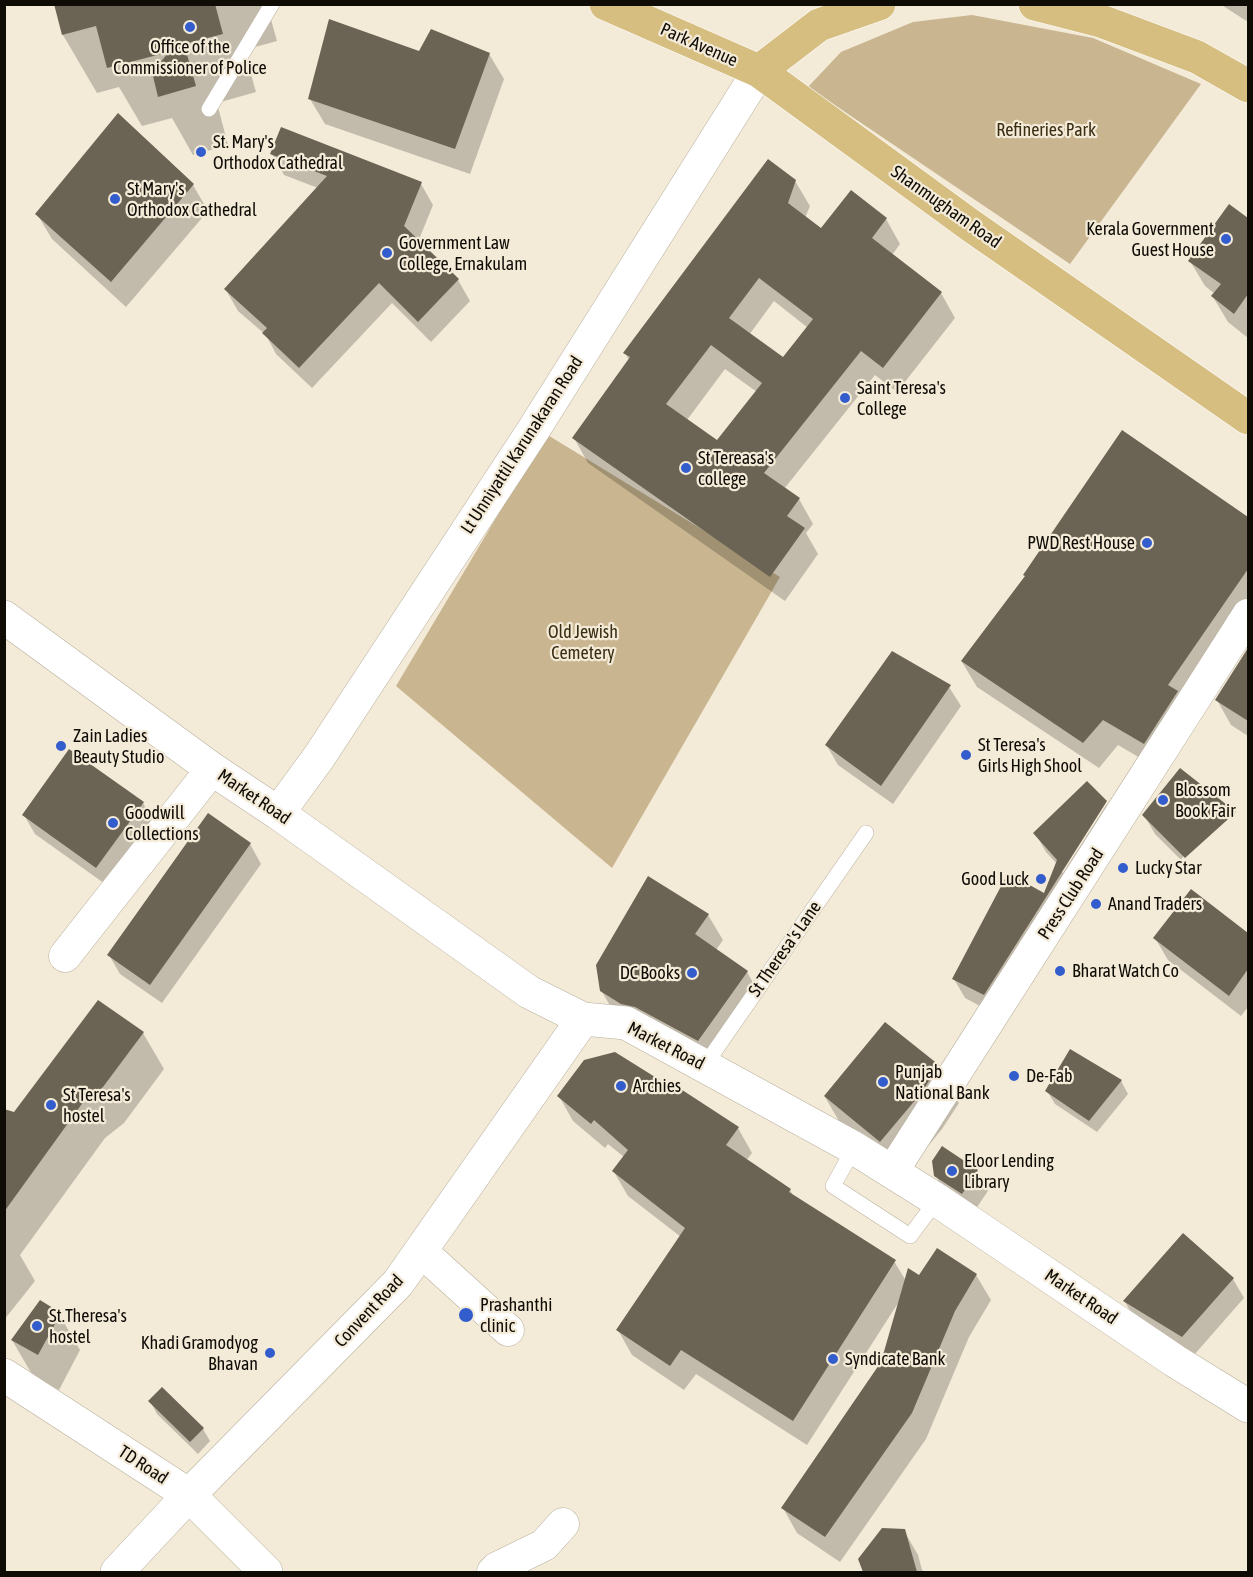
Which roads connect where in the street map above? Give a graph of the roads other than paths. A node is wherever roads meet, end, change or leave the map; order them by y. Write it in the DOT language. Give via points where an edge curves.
graph roads {
  1 [pos="272,4"];
  2 [pos="606,4"];
  3 [pos="879,4"];
  4 [pos="1035,4"];
  5 [pos="759,72"];
  6 [pos="1248,86"];
  7 [pos="209,109"];
  8 [pos="1248,418"];
  9 [pos="1248,615"];
  10 [pos="4,617"];
  11 [pos="212,770"];
  12 [pos="278,813"];
  13 [pos="866,833"];
  14 [pos="65,956"];
  15 [pos="583,1019"];
  16 [pos="705,1065"];
  17 [pos="854,1148"];
  18 [pos="892,1172"];
  19 [pos="937,1200"];
  20 [pos="421,1251"];
  21 [pos="508,1330"];
  22 [pos="4,1375"];
  23 [pos="1248,1406"];
  24 [pos="189,1495"];
  25 [pos="563,1524"];
  26 [pos="117,1572"];
  27 [pos="266,1572"];
  28 [pos="494,1572"];
  1 -- 7 [label="lane"];
  2 -- 5 [label="main road, Park Avenue"];
  3 -- 5 [label="main road" via="819,26"];
  4 -- 6 [label="main road" via="1101,21 1197,57"];
  5 -- 8 [label="main road, Shanmugham Road" via="970,225"];
  5 -- 12 [label="street, Lt Unniyattil Karunakaran Road" via="534,429 319,757"];
  9 -- 18 [label="street, Press Club Road"];
  10 -- 11 [label="street, Market Road"];
  11 -- 12 [label="street, Market Road"];
  11 -- 14 [label="street"];
  12 -- 15 [label="street, Market Road" via="529,992"];
  13 -- 16 [label="lane, St Theresa's Lane"];
  15 -- 16 [label="street, Market Road" via="626,1023"];
  15 -- 20 [label="street, Convent Road"];
  16 -- 17 [label="street, Market Road"];
  17 -- 18 [label="street, Market Road"];
  17 -- 19 [label="lane" via="833,1186 910,1236"];
  18 -- 19 [label="street, Market Road"];
  19 -- 23 [label="street, Market Road"];
  20 -- 21 [label="street"];
  20 -- 24 [label="street, Convent Road" via="398,1283"];
  22 -- 24 [label="street, TD Road"];
  24 -- 26 [label="street, Convent Road"];
  24 -- 27 [label="street, TD Road"];
  25 -- 28 [label="street" via="544,1545"];
}
